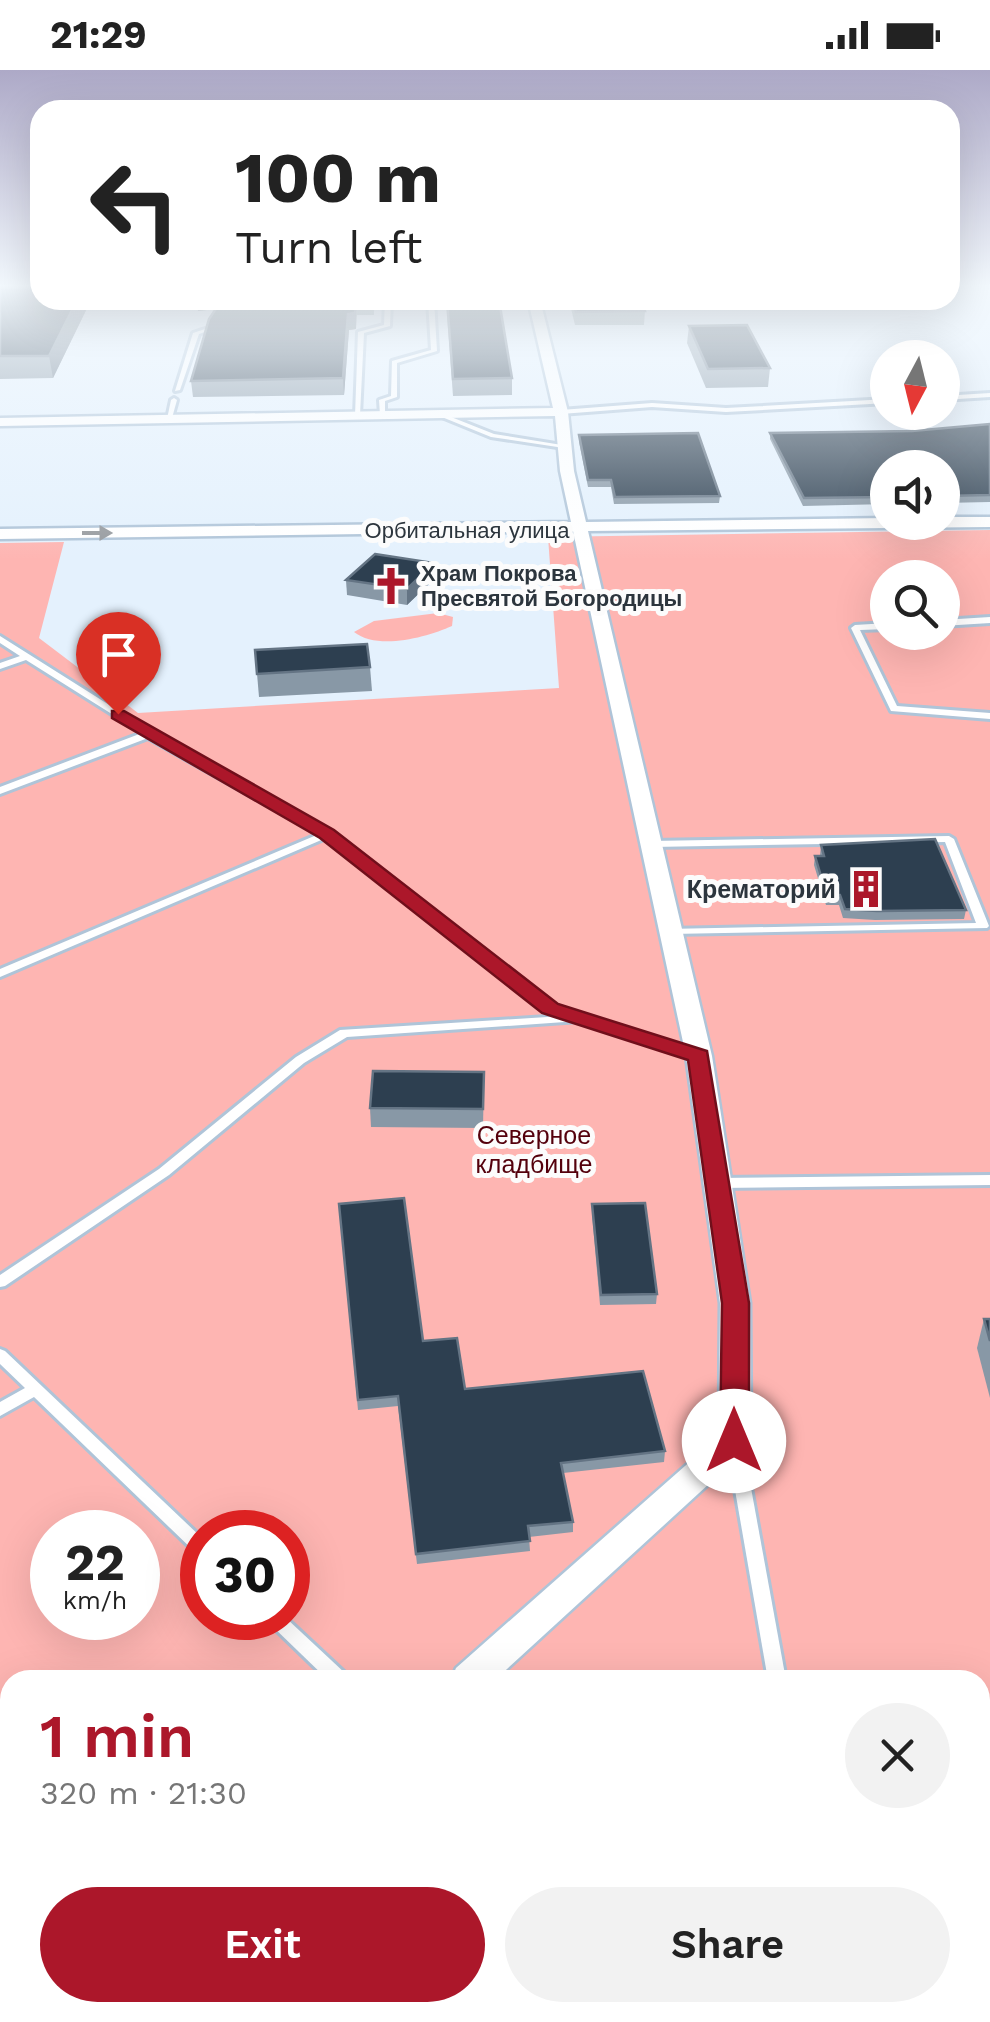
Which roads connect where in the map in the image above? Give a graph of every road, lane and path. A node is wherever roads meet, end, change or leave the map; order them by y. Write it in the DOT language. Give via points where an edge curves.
graph roads {
  1 [pos="181,378"];
  2 [pos="359,378"];
  3 [pos="394,378"];
  4 [pos="553,378"];
  5 [pos="177,390"];
  6 [pos="990,395"];
  7 [pos="960,397"];
  8 [pos="174,400"];
  9 [pos="870,402"];
  10 [pos="561,412"];
  11 [pos="382,414"];
  12 [pos="439,414"];
  13 [pos="357,415"];
  14 [pos="168,418"];
  15 [pos="0,422"];
  16 [pos="564,446"];
  17 [pos="960,522"];
  18 [pos="990,522"];
  19 [pos="870,523"];
  20 [pos="581,529"];
  21 [pos="0,534"];
  22 [pos="990,620"];
  23 [pos="960,622"];
  24 [pos="870,627"];
  25 [pos="0,639"];
  26 [pos="25,657"];
  27 [pos="0,666"];
  28 [pos="990,716"];
  29 [pos="149,734"];
  30 [pos="0,790"];
  31 [pos="327,834"];
  32 [pos="652,844"];
  33 [pos="671,931"];
  34 [pos="0,974"];
  35 [pos="582,1019"];
  36 [pos="699,1056"];
  37 [pos="990,1180"];
  38 [pos="718,1184"];
  39 [pos="0,1282"];
  40 [pos="0,1355"];
  41 [pos="36,1389"];
  42 [pos="0,1410"];
  43 [pos="734,1441"];
  44 [pos="180,1527"];
  45 [pos="297,1640"];
  46 [pos="329,1670"];
  47 [pos="480,1670"];
  48 [pos="775,1670"];
  1 -- 5 [label="lane"];
  2 -- 13 [label="lane"];
  3 -- 11 [label="lane" via="394,397 382,400"];
  4 -- 10 [label="street"];
  6 -- 7 [label="lane"];
  8 -- 14 [label="lane"];
  9 -- 10 [label="lane"];
  10 -- 12 [label="street"];
  10 -- 16 [label="street"];
  11 -- 12 [label="street"];
  11 -- 13 [label="street"];
  12 -- 16 [label="lane" via="493,436"];
  13 -- 14 [label="street"];
  14 -- 15 [label="street"];
  16 -- 20 [label="street"];
  17 -- 18 [label="street"];
  19 -- 20 [label="street, Орбитальная улица"];
  21 -- 20 [label="street, Орбитальная улица, one-way"];
  20 -- 32 [label="street"];
  22 -- 23 [label="lane"];
  24 -- 28 [label="lane" via="855,628 894,708"];
  25 -- 26 [label="lane"];
  26 -- 27 [label="lane"];
  26 -- 29 [label="lane"];
  29 -- 30 [label="lane"];
  29 -- 31 [label="lane"];
  31 -- 34 [label="lane"];
  31 -- 35 [label="lane" via="550,1008"];
  32 -- 33 [label="street"];
  32 -- 33 [label="lane" via="949,838 983,926"];
  33 -- 36 [label="street"];
  35 -- 36 [label="lane"];
  35 -- 39 [label="lane" via="344,1033 300,1060 164,1172"];
  36 -- 38 [label="street"];
  37 -- 38 [label="lane"];
  38 -- 43 [label="street" via="735,1303"];
  40 -- 41 [label="lane"];
  41 -- 42 [label="lane"];
  41 -- 44 [label="lane"];
  43 -- 47 [label="street"];
  43 -- 48 [label="lane"];
  45 -- 46 [label="lane"];
}
